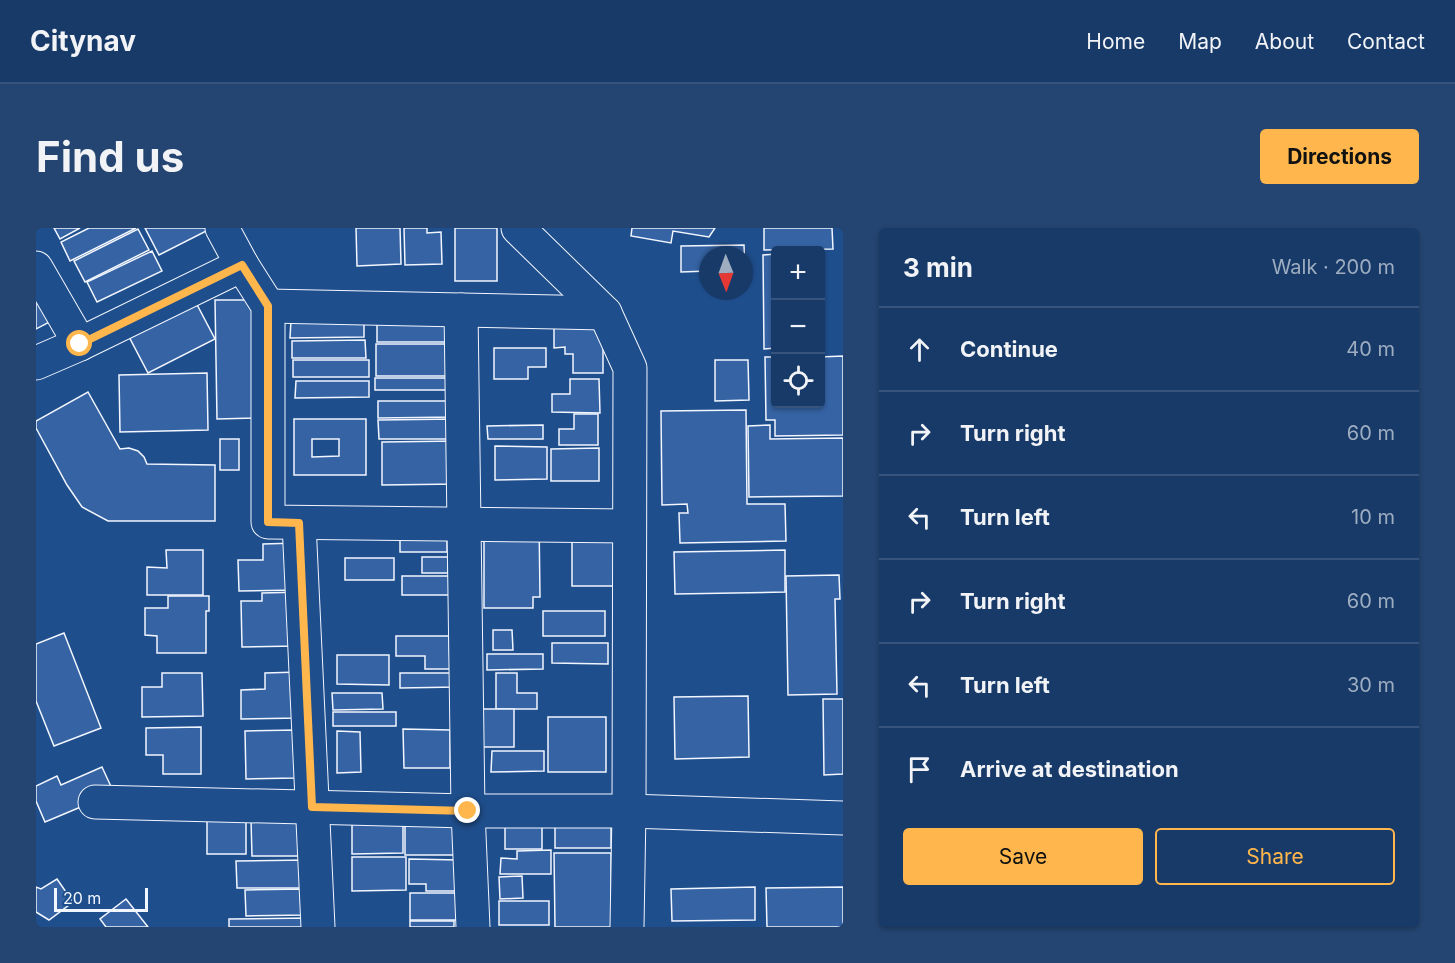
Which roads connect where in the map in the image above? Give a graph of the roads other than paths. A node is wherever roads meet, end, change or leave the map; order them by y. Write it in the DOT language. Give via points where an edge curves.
graph roads {
  1 [pos="222,228"];
  2 [pos="518,228"];
  3 [pos="242,265"];
  4 [pos="36,268"];
  5 [pos="268,306"];
  6 [pos="461,310"];
  7 [pos="606,313"];
  8 [pos="80,344"];
  9 [pos="36,363"];
  10 [pos="299,523"];
  11 [pos="465,525"];
  12 [pos="629,526"];
  13 [pos="95,802"];
  14 [pos="312,807"];
  15 [pos="468,811"];
  16 [pos="629,811"];
  17 [pos="843,818"];
  18 [pos="318,927"];
  19 [pos="473,927"];
  20 [pos="627,927"];
  1 -- 3 [label="street"];
  2 -- 7 [label="street"];
  3 -- 5 [label="street"];
  3 -- 8 [label="street"];
  4 -- 8 [label="street"];
  5 -- 6 [label="street"];
  5 -- 10 [label="street" via="268,522"];
  6 -- 7 [label="street"];
  6 -- 11 [label="street"];
  7 -- 12 [label="street" via="630,368"];
  8 -- 9 [label="street"];
  10 -- 11 [label="street"];
  10 -- 14 [label="street"];
  11 -- 12 [label="street"];
  11 -- 15 [label="street"];
  12 -- 16 [label="street"];
  13 -- 14 [label="street"];
  14 -- 15 [label="street"];
  14 -- 18 [label="street"];
  15 -- 16 [label="street"];
  15 -- 19 [label="street"];
  16 -- 17 [label="street"];
  16 -- 20 [label="street"];
}
